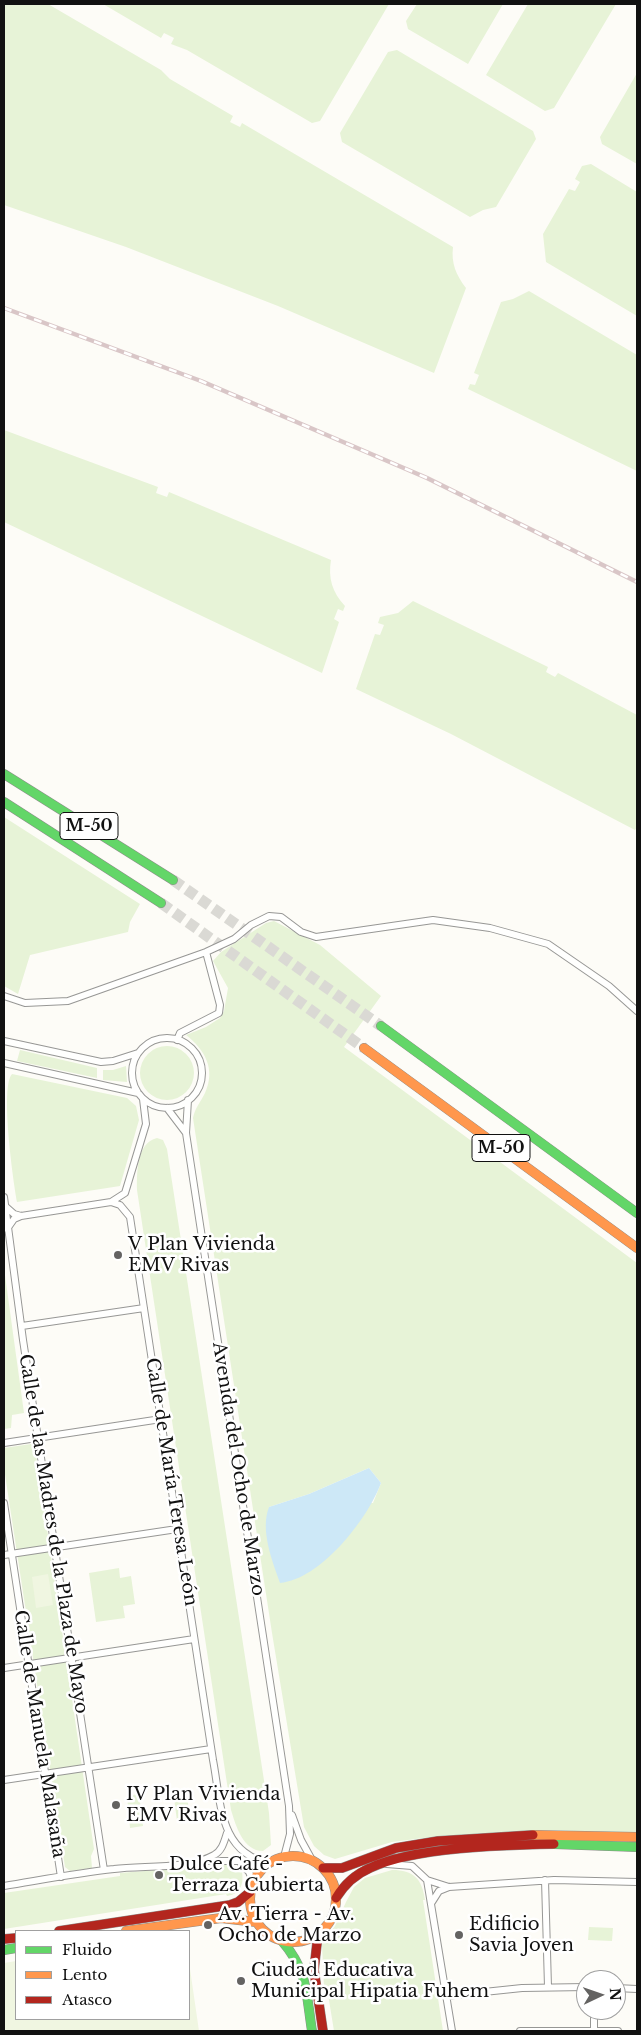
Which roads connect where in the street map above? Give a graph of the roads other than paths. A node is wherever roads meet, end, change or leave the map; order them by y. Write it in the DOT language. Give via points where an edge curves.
graph roads {
  1 [pos="4,774"];
  2 [pos="4,802"];
  3 [pos="173,880"];
  4 [pos="161,902"];
  5 [pos="206,952"];
  6 [pos="4,996"];
  7 [pos="637,1011"];
  8 [pos="382,1026"];
  9 [pos="4,1040"];
  10 [pos="177,1040"];
  11 [pos="364,1048"];
  12 [pos="139,1052"];
  13 [pos="4,1063"];
  14 [pos="138,1093"];
  15 [pos="143,1099"];
  16 [pos="188,1100"];
  17 [pos="167,1108"];
  18 [pos="186,1133"];
  19 [pos="602,1188"];
  20 [pos="4,1196"];
  21 [pos="111,1202"];
  22 [pos="5,1206"];
  23 [pos="637,1208"];
  24 [pos="637,1213"];
  25 [pos="21,1216"];
  26 [pos="7,1229"];
  27 [pos="637,1248"];
  28 [pos="144,1308"];
  29 [pos="22,1326"];
  30 [pos="161,1419"];
  31 [pos="39,1437"];
  32 [pos="4,1443"];
  33 [pos="4,1503"];
  34 [pos="178,1528"];
  35 [pos="55,1548"];
  36 [pos="12,1554"];
  37 [pos="4,1555"];
  38 [pos="194,1639"];
  39 [pos="72,1657"];
  40 [pos="28,1664"];
  41 [pos="4,1668"];
  42 [pos="212,1749"];
  43 [pos="88,1767"];
  44 [pos="45,1774"];
  45 [pos="4,1780"];
  46 [pos="289,1806"];
  47 [pos="227,1833"];
  48 [pos="637,1837"];
  49 [pos="637,1847"];
  50 [pos="284,1857"];
  51 [pos="312,1860"];
  52 [pos="198,1861"];
  53 [pos="269,1863"];
  54 [pos="380,1864"];
  55 [pos="323,1868"];
  56 [pos="104,1870"];
  57 [pos="61,1877"];
  58 [pos="427,1880"];
  59 [pos="545,1880"];
  60 [pos="253,1882"];
  61 [pos="637,1882"];
  62 [pos="4,1886"];
  63 [pos="449,1888"];
  64 [pos="250,1892"];
  65 [pos="336,1898"];
  66 [pos="432,1903"];
  67 [pos="256,1922"];
  68 [pos="66,1930"];
  69 [pos="133,1930"];
  70 [pos="318,1934"];
  71 [pos="282,1941"];
  72 [pos="548,1987"];
  73 [pos="576,1987"];
  74 [pos="446,1996"];
  75 [pos="594,2020"];
  76 [pos="594,2030"];
  77 [pos="312,2031"];
  78 [pos="324,2031"];
  79 [pos="452,2031"];
  80 [pos="520,2031"];
  81 [pos="618,2031"];
  1 -- 3 [label="main road, M-50"];
  2 -- 4 [label="main road, M-50"];
  5 -- 6 [label="street" via="68,1001 25,1003"];
  5 -- 7 [label="street" via="234,939 269,916 281,917 301,932 316,937 433,920 490,928 548,944 609,986"];
  5 -- 10 [label="street" via="220,1005 219,1013 180,1033"];
  8 -- 19 [label="main road, M-50"];
  9 -- 12 [label="street" via="101,1062 120,1060"];
  10 -- 12 [label="street" via="156,1040"];
  10 -- 16 [label="street" via="196,1054 201,1068 200,1084"];
  11 -- 27 [label="main road, M-50"];
  12 -- 14 [label="street" via="132,1072"];
  13 -- 14 [label="street"];
  14 -- 15 [label="street"];
  15 -- 17 [label="street" via="157,1107"];
  15 -- 21 [label="street" via="146,1124 128,1188"];
  16 -- 17 [label="street" via="177,1107"];
  16 -- 18 [label="street, Avenida del Ocho de Marzo"];
  17 -- 18 [label="street, Avenida del Ocho de Marzo"];
  18 -- 46 [label="street, Avenida del Ocho de Marzo"];
  19 -- 23 [label="main road"];
  19 -- 24 [label="main road, M-50"];
  20 -- 22 [label="street, Calle de las Madres de la Plaza de Mayo"];
  21 -- 25 [label="street"];
  21 -- 28 [label="street, Calle de María Teresa León" via="120,1205 130,1217"];
  22 -- 25 [label="street"];
  22 -- 26 [label="street, Calle de las Madres de la Plaza de Mayo"];
  25 -- 26 [label="street" via="14,1219"];
  26 -- 29 [label="street, Calle de las Madres de la Plaza de Mayo"];
  28 -- 29 [label="street"];
  28 -- 30 [label="street, Calle de María Teresa León"];
  29 -- 31 [label="street, Calle de las Madres de la Plaza de Mayo"];
  30 -- 31 [label="street"];
  30 -- 34 [label="street, Calle de María Teresa León"];
  31 -- 32 [label="street"];
  31 -- 35 [label="street, Calle de las Madres de la Plaza de Mayo"];
  33 -- 36 [label="street, Calle de Manuela Malasaña"];
  34 -- 35 [label="street"];
  34 -- 38 [label="street, Calle de María Teresa León"];
  35 -- 36 [label="street"];
  35 -- 39 [label="street, Calle de las Madres de la Plaza de Mayo"];
  36 -- 37 [label="street"];
  36 -- 40 [label="street, Calle de Manuela Malasaña"];
  38 -- 39 [label="street"];
  38 -- 42 [label="street, Calle de María Teresa León"];
  39 -- 40 [label="street"];
  39 -- 43 [label="street, Calle de las Madres de la Plaza de Mayo"];
  40 -- 41 [label="street"];
  40 -- 44 [label="street, Calle de Manuela Malasaña"];
  42 -- 43 [label="street"];
  42 -- 47 [label="street, Calle de María Teresa León"];
  43 -- 44 [label="street"];
  43 -- 56 [label="street, Calle de las Madres de la Plaza de Mayo"];
  44 -- 45 [label="street"];
  44 -- 57 [label="street, Calle de Manuela Malasaña"];
  46 -- 50 [label="street, Avenida del Ocho de Marzo" via="290,1834"];
  46 -- 51 [label="street, Avenida del Ocho de Marzo"];
  47 -- 52 [label="street" via="221,1850"];
  47 -- 53 [label="street" via="244,1853"];
  48 -- 55 [label="main road" via="544,1834 438,1841 387,1851 342,1868"];
  49 -- 54 [label="main road" via="509,1845 398,1858"];
  50 -- 51 [label="main road"];
  50 -- 53 [label="main road"];
  51 -- 55 [label="main road"];
  52 -- 56 [label="street"];
  52 -- 60 [label="street" via="239,1861"];
  53 -- 60 [label="main road"];
  54 -- 58 [label="street" via="412,1866"];
  54 -- 65 [label="main road" via="353,1879"];
  55 -- 65 [label="main road" via="332,1882"];
  56 -- 57 [label="street"];
  57 -- 62 [label="street"];
  58 -- 63 [label="street"];
  58 -- 66 [label="street"];
  59 -- 61 [label="street"];
  59 -- 63 [label="street"];
  59 -- 72 [label="street"];
  60 -- 64 [label="main road"];
  63 -- 66 [label="street" via="439,1891"];
  64 -- 67 [label="main road" via="250,1908"];
  64 -- 68 [label="main road" via="230,1905"];
  65 -- 70 [label="main road" via="329,1922"];
  66 -- 74 [label="street"];
  67 -- 69 [label="main road" via="221,1918"];
  67 -- 71 [label="main road" via="267,1934"];
  70 -- 71 [label="main road" via="301,1942"];
  70 -- 78 [label="main road" via="314,1945 314,1971"];
  71 -- 77 [label="main road" via="302,1970"];
  72 -- 73 [label="street"];
  72 -- 74 [label="street"];
  74 -- 79 [label="street"];
  75 -- 76 [label="street"];
  76 -- 80 [label="street"];
  76 -- 81 [label="street"];
}
